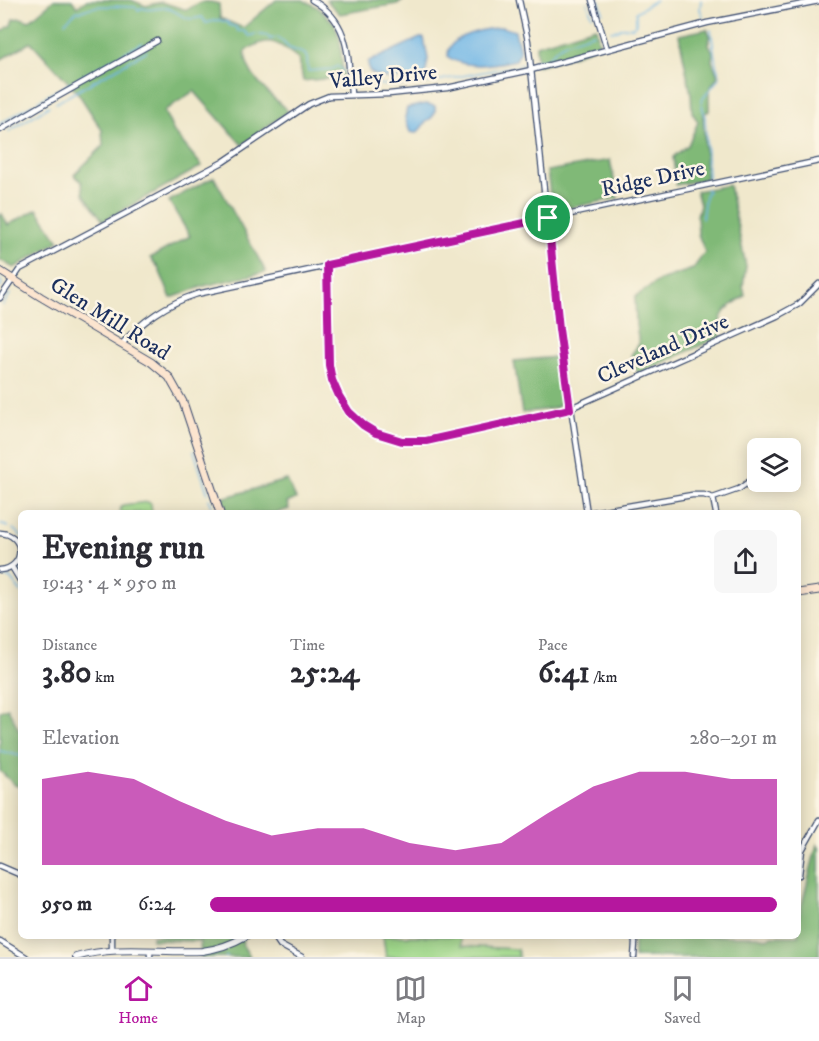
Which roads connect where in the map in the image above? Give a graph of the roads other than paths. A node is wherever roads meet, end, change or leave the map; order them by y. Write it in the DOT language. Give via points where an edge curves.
graph roads {
  1 [pos="312,0"];
  2 [pos="519,0"];
  3 [pos="592,0"];
  4 [pos="819,1"];
  5 [pos="157,41"];
  6 [pos="607,49"];
  7 [pos="531,70"];
  8 [pos="351,94"];
  9 [pos="0,130"];
  10 [pos="819,161"];
  11 [pos="548,218"];
  12 [pos="327,265"];
  13 [pos="0,271"];
  14 [pos="11,279"];
  15 [pos="819,284"];
  16 [pos="0,298"];
  17 [pos="122,344"];
  18 [pos="570,409"];
  19 [pos="747,483"];
  20 [pos="712,498"];
  21 [pos="219,510"];
  22 [pos="587,510"];
  23 [pos="604,510"];
  24 [pos="715,510"];
  25 [pos="0,532"];
  26 [pos="18,544"];
  27 [pos="18,559"];
  28 [pos="12,567"];
  29 [pos="0,570"];
  30 [pos="18,577"];
  31 [pos="819,590"];
  32 [pos="801,593"];
  33 [pos="819,820"];
  34 [pos="801,856"];
  35 [pos="0,866"];
  36 [pos="18,874"];
  37 [pos="112,939"];
  38 [pos="239,939"];
  39 [pos="275,939"];
  40 [pos="634,939"];
  41 [pos="0,941"];
  42 [pos="112,950"];
  43 [pos="150,954"];
  44 [pos="26,957"];
  45 [pos="76,957"];
  46 [pos="302,957"];
  47 [pos="634,957"];
  1 -- 8 [label="street" via="324,8 344,34"];
  2 -- 7 [label="street"];
  3 -- 6 [label="street"];
  4 -- 6 [label="street, Valley Drive" via="706,22"];
  5 -- 9 [label="street"];
  6 -- 7 [label="street, Valley Drive"];
  7 -- 8 [label="street, Valley Drive" via="427,91"];
  7 -- 11 [label="street"];
  8 -- 14 [label="street, Valley Drive" via="311,103 223,162 20,269"];
  10 -- 11 [label="street, Ridge Drive"];
  11 -- 12 [label="street, Ridge Drive"];
  11 -- 18 [label="street"];
  12 -- 17 [label="street, Ridge Drive" via="188,297 158,313"];
  12 -- 18 [label="street, Cleveland Drive" via="332,380 349,412 376,433 402,441 426,441"];
  13 -- 14 [label="main road, Glen Mill Road"];
  14 -- 16 [label="street, Valley Drive"];
  14 -- 17 [label="main road, Glen Mill Road"];
  15 -- 18 [label="street, Cleveland Drive" via="798,304 777,316"];
  17 -- 21 [label="main road, Glen Mill Road" via="159,367 178,390"];
  18 -- 22 [label="street"];
  19 -- 20 [label="street"];
  20 -- 23 [label="street" via="692,495"];
  20 -- 24 [label="street"];
  25 -- 26 [label="street" via="12,536"];
  27 -- 28 [label="street"];
  28 -- 29 [label="street"];
  28 -- 30 [label="street"];
  31 -- 32 [label="main road"];
  33 -- 34 [label="street"];
  35 -- 36 [label="street"];
  37 -- 42 [label="street"];
  38 -- 43 [label="street" via="216,949"];
  39 -- 46 [label="street"];
  40 -- 47 [label="street"];
  41 -- 44 [label="street"];
  42 -- 43 [label="street"];
  42 -- 45 [label="street"];
}
